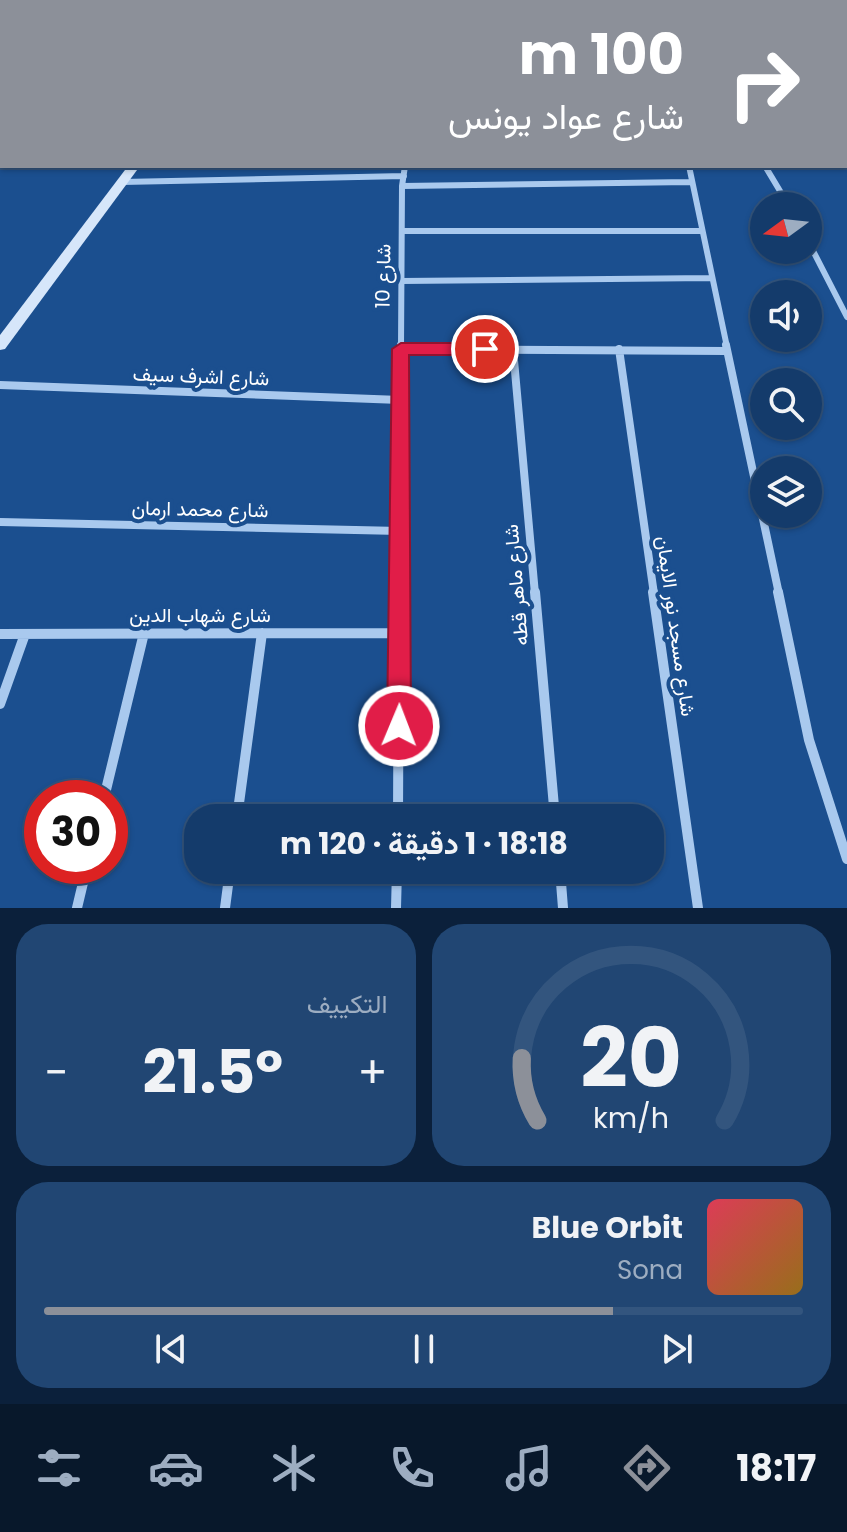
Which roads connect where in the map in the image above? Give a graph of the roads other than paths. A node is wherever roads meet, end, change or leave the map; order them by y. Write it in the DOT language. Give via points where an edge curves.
graph roads {
  1 [pos="132,168"];
  2 [pos="689,168"];
  3 [pos="766,168"];
  4 [pos="404,176"];
  5 [pos="122,182"];
  6 [pos="690,182"];
  7 [pos="781,192"];
  8 [pos="402,231"];
  9 [pos="701,231"];
  10 [pos="820,264"];
  11 [pos="711,278"];
  12 [pos="401,281"];
  13 [pos="847,317"];
  14 [pos="0,345"];
  15 [pos="401,349"];
  16 [pos="513,349"];
  17 [pos="619,349"];
  18 [pos="726,351"];
  19 [pos="0,385"];
  20 [pos="400,400"];
  21 [pos="0,522"];
  22 [pos="400,531"];
  23 [pos="144,633"];
  24 [pos="262,633"];
  25 [pos="400,633"];
  26 [pos="0,634"];
  27 [pos="25,634"];
  28 [pos="0,704"];
  29 [pos="108,780"];
  30 [pos="239,804"];
  31 [pos="398,804"];
  32 [pos="554,804"];
  33 [pos="847,859"];
  34 [pos="83,884"];
  35 [pos="228,884"];
  36 [pos="397,884"];
  37 [pos="561,884"];
  38 [pos="77,908"];
  39 [pos="225,908"];
  40 [pos="396,908"];
  41 [pos="563,908"];
  42 [pos="698,908"];
  1 -- 5 [label="main road"];
  2 -- 6 [label="street"];
  3 -- 7 [label="street"];
  4 -- 5 [label="street"];
  4 -- 6 [label="street"];
  4 -- 8 [label="street, شارع 10"];
  5 -- 14 [label="main road"];
  6 -- 9 [label="street"];
  8 -- 9 [label="street"];
  8 -- 12 [label="street, شارع 10"];
  9 -- 11 [label="street"];
  10 -- 13 [label="street"];
  11 -- 12 [label="street"];
  11 -- 18 [label="street"];
  12 -- 15 [label="street, شارع 10"];
  15 -- 16 [label="street"];
  15 -- 20 [label="street, شارع 10"];
  16 -- 17 [label="street"];
  16 -- 32 [label="street, شارع ماهر قطه"];
  17 -- 18 [label="street"];
  17 -- 42 [label="street, شارع مسجد نور الايمان"];
  18 -- 33 [label="street" via="809,740"];
  19 -- 20 [label="street, شارع اشرف سيف"];
  20 -- 22 [label="street, شارع 10"];
  21 -- 22 [label="street, شارع محمد ارمان"];
  22 -- 25 [label="street, شارع 10"];
  23 -- 24 [label="street, شارع شهاب الدين"];
  23 -- 27 [label="street, شارع شهاب الدين"];
  23 -- 29 [label="street"];
  24 -- 25 [label="street, شارع شهاب الدين"];
  24 -- 30 [label="street"];
  25 -- 31 [label="street, شارع 10"];
  26 -- 27 [label="street, شارع شهاب الدين"];
  27 -- 28 [label="street"];
  34 -- 38 [label="street"];
  35 -- 39 [label="street"];
  36 -- 40 [label="street"];
  37 -- 41 [label="street"];
}
